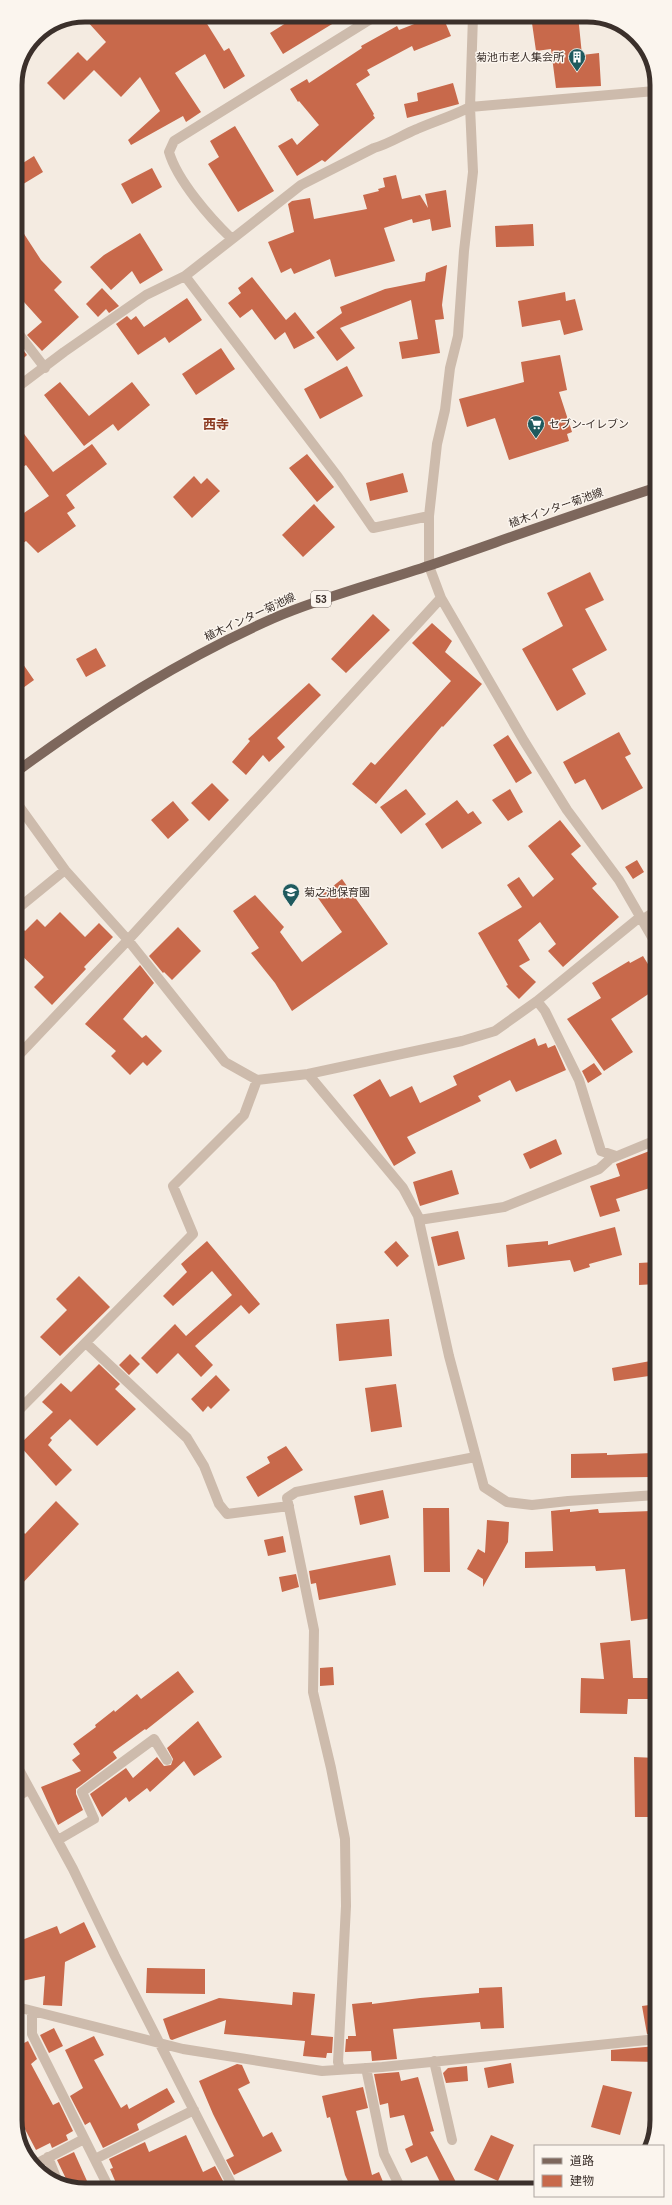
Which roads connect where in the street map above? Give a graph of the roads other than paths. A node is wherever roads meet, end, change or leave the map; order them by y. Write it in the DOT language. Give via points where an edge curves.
graph roads {
  1 [pos="366,22"];
  2 [pos="473,22"];
  3 [pos="650,91"];
  4 [pos="470,107"];
  5 [pos="231,238"];
  6 [pos="185,276"];
  7 [pos="22,338"];
  8 [pos="45,368"];
  9 [pos="22,384"];
  10 [pos="650,490"];
  11 [pos="429,516"];
  12 [pos="429,566"];
  13 [pos="441,598"];
  14 [pos="22,768"];
  15 [pos="22,810"];
  16 [pos="65,870"];
  17 [pos="22,905"];
  18 [pos="650,915"];
  19 [pos="640,917"];
  20 [pos="650,934"];
  21 [pos="128,940"];
  22 [pos="537,1001"];
  23 [pos="22,1052"];
  24 [pos="308,1074"];
  25 [pos="257,1080"];
  26 [pos="650,1142"];
  27 [pos="616,1156"];
  28 [pos="419,1220"];
  29 [pos="86,1343"];
  30 [pos="22,1406"];
  31 [pos="475,1457"];
  32 [pos="650,1494"];
  33 [pos="289,1506"];
  34 [pos="167,1760"];
  35 [pos="22,1776"];
  36 [pos="29,1789"];
  37 [pos="22,1793"];
  38 [pos="58,1840"];
  39 [pos="22,2008"];
  40 [pos="32,2011"];
  41 [pos="650,2040"];
  42 [pos="160,2042"];
  43 [pos="434,2061"];
  44 [pos="366,2068"];
  45 [pos="340,2069"];
  46 [pos="194,2110"];
  47 [pos="84,2139"];
  48 [pos="452,2140"];
  49 [pos="48,2157"];
  50 [pos="95,2159"];
  51 [pos="38,2163"];
  52 [pos="55,2176"];
  53 [pos="107,2183"];
  54 [pos="231,2183"];
  55 [pos="398,2183"];
  1 -- 5 [label="street" via="174,142 169,152 173,167 217,225"];
  2 -- 4 [label="street"];
  3 -- 4 [label="street"];
  4 -- 5 [label="street" via="374,148 301,185"];
  4 -- 11 [label="street" via="473,172 458,336 450,368"];
  5 -- 6 [label="street"];
  6 -- 8 [label="street" via="146,295"];
  6 -- 11 [label="street" via="374,528"];
  7 -- 8 [label="street"];
  8 -- 9 [label="street"];
  10 -- 12 [label="main road, 植木インター菊池線 / 53"];
  11 -- 12 [label="street"];
  12 -- 13 [label="street"];
  12 -- 14 [label="main road, 植木インター菊池線 / 53" via="318,600 273,618 173,667 64,736"];
  13 -- 19 [label="street" via="567,810 619,880"];
  13 -- 21 [label="street"];
  15 -- 16 [label="street"];
  16 -- 17 [label="street"];
  16 -- 21 [label="street"];
  18 -- 19 [label="street" via="645,918"];
  19 -- 20 [label="street"];
  19 -- 22 [label="street"];
  21 -- 23 [label="street"];
  21 -- 25 [label="street" via="225,1062"];
  22 -- 24 [label="street" via="495,1031 462,1041"];
  22 -- 27 [label="street" via="545,1011 579,1080 600,1151"];
  24 -- 25 [label="street"];
  24 -- 28 [label="street" via="403,1188"];
  25 -- 29 [label="street" via="244,1115 173,1186 193,1234"];
  26 -- 27 [label="street"];
  27 -- 28 [label="street" via="599,1169 504,1207"];
  28 -- 31 [label="street"];
  29 -- 30 [label="street"];
  29 -- 33 [label="street" via="187,1438 204,1466 219,1504 227,1514"];
  31 -- 32 [label="street" via="484,1487 507,1502 532,1505"];
  31 -- 33 [label="street" via="296,1492 288,1498"];
  33 -- 45 [label="street" via="314,1630 313,1692 345,1839 346,1906 338,2062"];
  34 -- 38 [label="street" via="154,1739 82,1792 94,1819"];
  35 -- 36 [label="street"];
  36 -- 37 [label="street"];
  36 -- 38 [label="street"];
  38 -- 42 [label="street"];
  39 -- 40 [label="street"];
  40 -- 42 [label="street"];
  40 -- 47 [label="street" via="32,2034"];
  41 -- 43 [label="street"];
  42 -- 45 [label="street" via="183,2049 322,2070"];
  42 -- 46 [label="street"];
  43 -- 44 [label="street"];
  43 -- 48 [label="street"];
  44 -- 45 [label="street"];
  44 -- 55 [label="street" via="384,2154"];
  46 -- 50 [label="street"];
  46 -- 54 [label="street"];
  47 -- 49 [label="street"];
  47 -- 50 [label="street"];
  49 -- 51 [label="street"];
  49 -- 52 [label="street"];
  50 -- 53 [label="street"];
}
